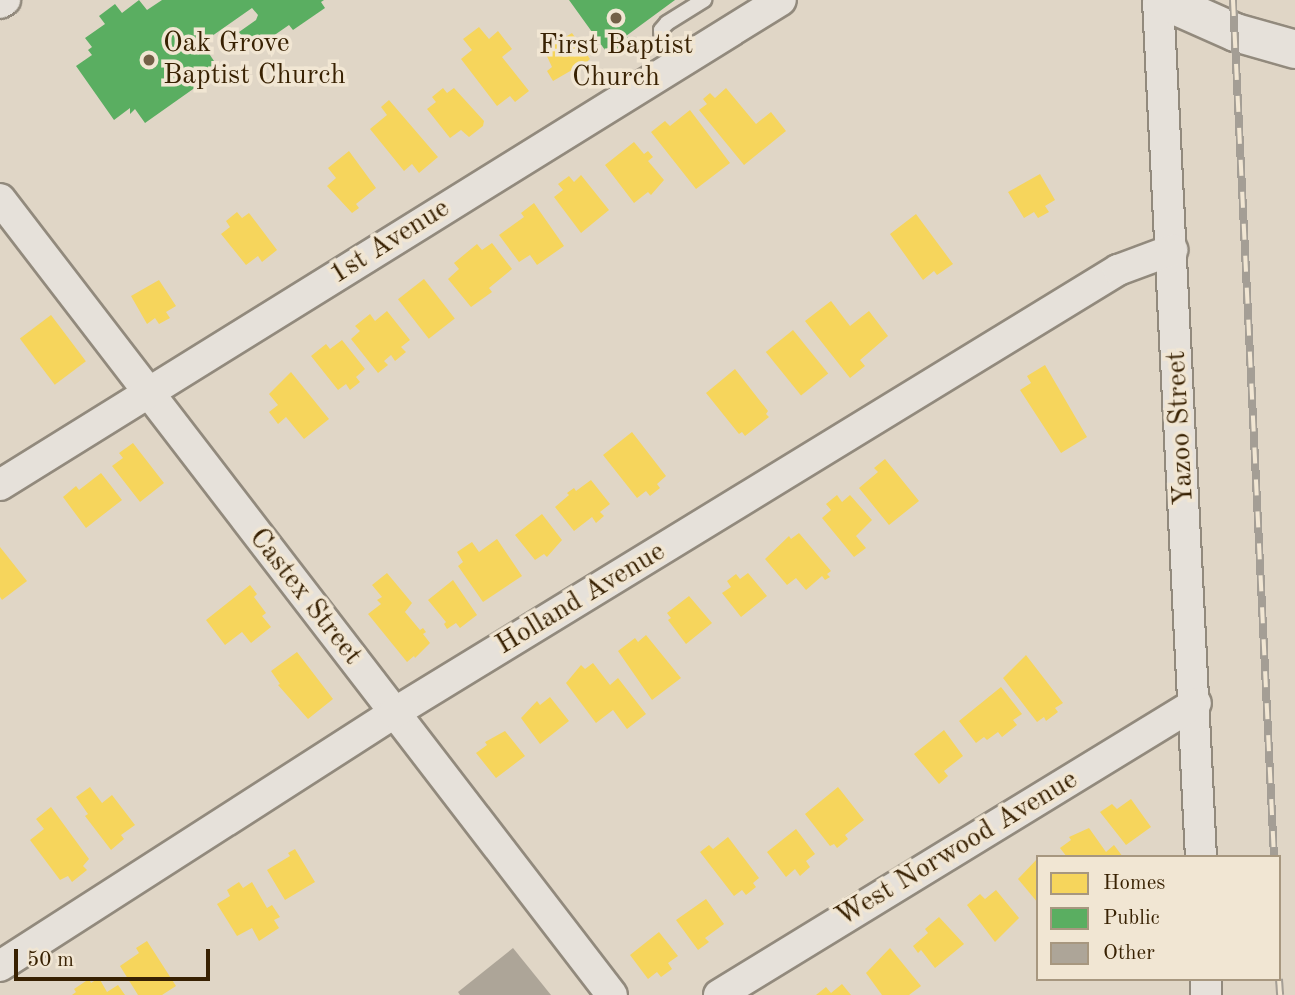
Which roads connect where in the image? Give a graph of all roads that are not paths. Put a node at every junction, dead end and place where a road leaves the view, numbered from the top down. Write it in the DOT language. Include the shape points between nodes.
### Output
graph roads {
  1 [pos="5,0"];
  2 [pos="704,0"];
  3 [pos="1161,0"];
  4 [pos="768,3"];
  5 [pos="0,4"];
  6 [pos="1295,49"];
  7 [pos="676,65"];
  8 [pos="0,199"];
  9 [pos="1172,250"];
  10 [pos="148,392"];
  11 [pos="0,485"];
  12 [pos="1196,703"];
  13 [pos="394,713"];
  14 [pos="1201,855"];
  15 [pos="0,966"];
  16 [pos="612,995"];
  17 [pos="719,995"];
  1 -- 5 [label="street"];
  2 -- 7 [label="lane" via="661,30 662,43"];
  3 -- 6 [label="street" via="1235,32"];
  3 -- 9 [label="street, Yazoo Street"];
  4 -- 7 [label="street, 1st Avenue"];
  7 -- 10 [label="street, 1st Avenue"];
  8 -- 10 [label="street, Castex Street"];
  9 -- 12 [label="street, Yazoo Street"];
  9 -- 13 [label="street, Holland Avenue" via="1118,270"];
  10 -- 11 [label="street, 1st Avenue"];
  10 -- 13 [label="street, Castex Street"];
  12 -- 14 [label="street, Yazoo Street"];
  12 -- 17 [label="street, West Norwood Avenue"];
  13 -- 15 [label="street, Holland Avenue"];
  13 -- 16 [label="street, Castex Street"];
}
